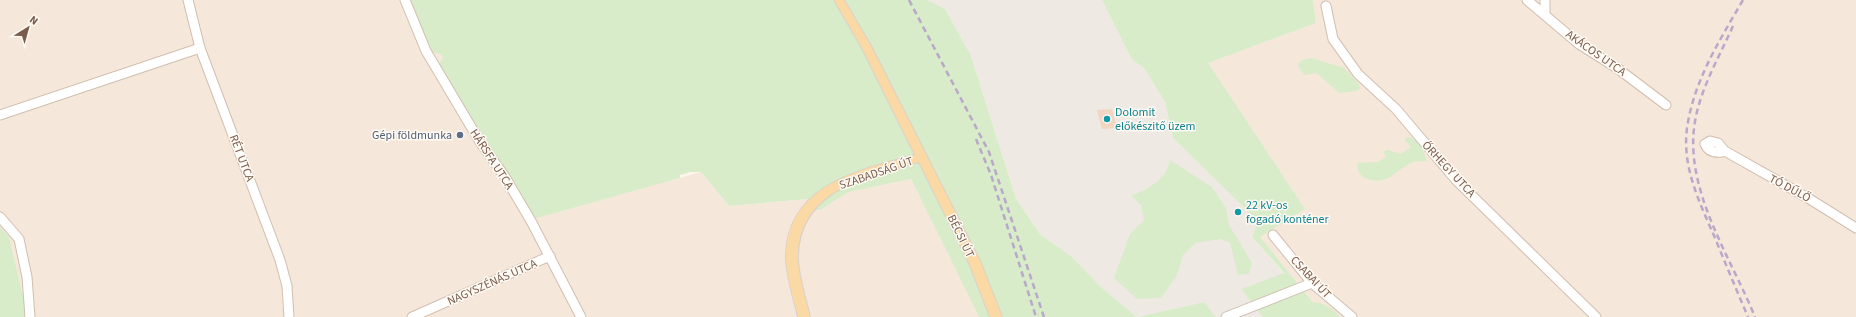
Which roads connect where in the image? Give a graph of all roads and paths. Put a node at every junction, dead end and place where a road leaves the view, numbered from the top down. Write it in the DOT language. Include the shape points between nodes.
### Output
graph roads {
  1 [pos="188,0"];
  2 [pos="405,0"];
  3 [pos="839,0"];
  4 [pos="1527,0"];
  5 [pos="1546,0"];
  6 [pos="1326,6"];
  7 [pos="1546,15"];
  8 [pos="200,48"];
  9 [pos="1666,104"];
  10 [pos="0,115"];
  11 [pos="1723,150"];
  12 [pos="922,157"];
  13 [pos="0,216"];
  14 [pos="1856,228"];
  15 [pos="1273,235"];
  16 [pos="550,256"];
  17 [pos="1312,283"];
  18 [pos="30,317"];
  19 [pos="289,317"];
  20 [pos="412,317"];
  21 [pos="581,317"];
  22 [pos="804,317"];
  23 [pos="996,317"];
  24 [pos="1226,317"];
  25 [pos="1352,317"];
  26 [pos="1596,317"];
  1 -- 8 [label="street, RÉT UTCA"];
  2 -- 16 [label="street, HÁRSFA UTCA" via="426,50"];
  3 -- 12 [label="main road, BÉCSI ÚT" via="866,46"];
  4 -- 7 [label="street, AKÁCOS UTCA"];
  5 -- 7 [label="street"];
  6 -- 26 [label="street, ŐRHEGY UTCA" via="1333,38 1358,74 1396,109 1456,180"];
  7 -- 9 [label="street, AKÁCOS UTCA" via="1578,44 1617,68"];
  8 -- 10 [label="street"];
  8 -- 19 [label="street, RÉT UTCA" via="280,260 287,286"];
  11 -- 14 [label="street, TÓ DŰLŐ"];
  12 -- 22 [label="main road, SZABADSÁG ÚT" via="854,178 829,189 806,208 798,222 791,255"];
  12 -- 23 [label="main road, BÉCSI ÚT" via="975,263"];
  13 -- 18 [label="street" via="19,239 27,276"];
  15 -- 17 [label="street, CSABAI ÚT"];
  16 -- 20 [label="street, NAGYSZÉNÁS UTCA"];
  16 -- 21 [label="street, HÁRSFA UTCA"];
  17 -- 24 [label="street"];
  17 -- 25 [label="street, CSABAI ÚT"];
}
